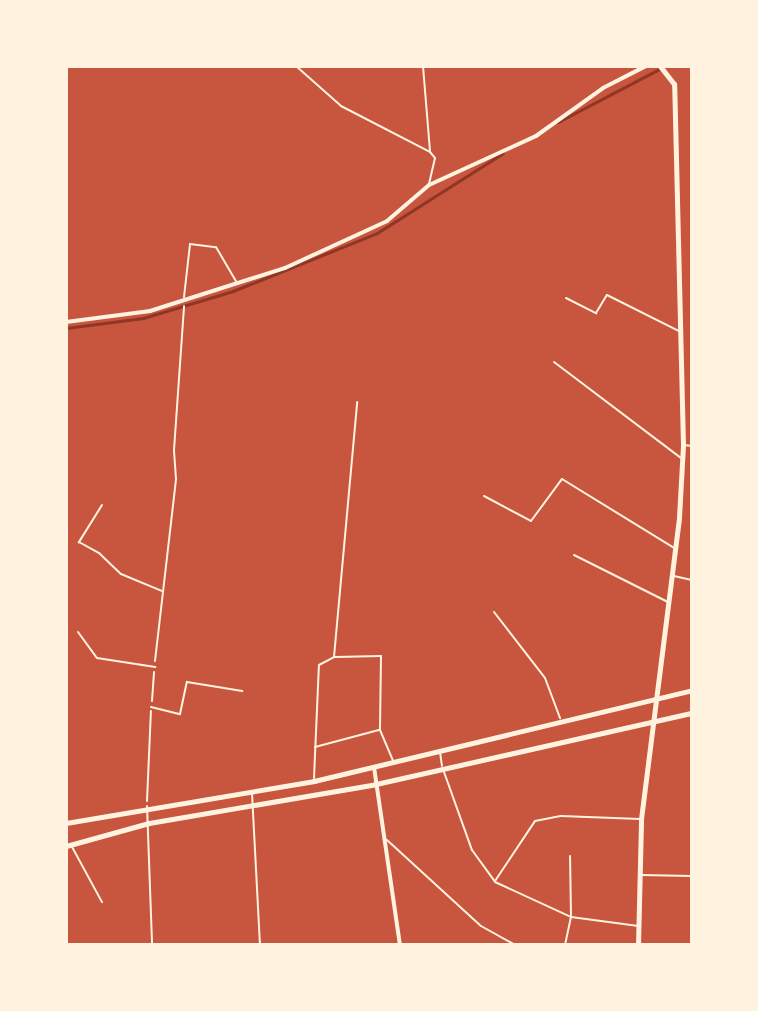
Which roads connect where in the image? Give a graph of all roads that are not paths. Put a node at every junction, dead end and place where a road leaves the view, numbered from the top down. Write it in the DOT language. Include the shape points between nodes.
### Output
graph roads {
  1 [pos="76,66"];
  2 [pos="122,66"];
  3 [pos="296,66"];
  4 [pos="423,66"];
  5 [pos="646,66"];
  6 [pos="660,66"];
  7 [pos="430,152"];
  8 [pos="429,185"];
  9 [pos="238,285"];
  10 [pos="566,298"];
  11 [pos="184,302"];
  12 [pos="66,322"];
  13 [pos="680,332"];
  14 [pos="554,362"];
  15 [pos="357,402"];
  16 [pos="683,445"];
  17 [pos="692,446"];
  18 [pos="682,459"];
  19 [pos="484,496"];
  20 [pos="675,549"];
  21 [pos="574,555"];
  22 [pos="672,575"];
  23 [pos="692,580"];
  24 [pos="669,603"];
  25 [pos="494,612"];
  26 [pos="78,632"];
  27 [pos="334,657"];
  28 [pos="155,667"];
  29 [pos="692,690"];
  30 [pos="242,691"];
  31 [pos="656,697"];
  32 [pos="151,707"];
  33 [pos="692,713"];
  34 [pos="652,722"];
  35 [pos="562,723"];
  36 [pos="380,730"];
  37 [pos="313,748"];
  38 [pos="440,750"];
  39 [pos="393,762"];
  40 [pos="374,767"];
  41 [pos="443,769"];
  42 [pos="314,781"];
  43 [pos="376,784"];
  44 [pos="252,792"];
  45 [pos="147,806"];
  46 [pos="255,806"];
  47 [pos="641,819"];
  48 [pos="66,823"];
  49 [pos="149,823"];
  50 [pos="383,836"];
  51 [pos="68,845"];
  52 [pos="570,856"];
  53 [pos="640,875"];
  54 [pos="692,876"];
  55 [pos="495,882"];
  56 [pos="102,902"];
  57 [pos="571,917"];
  58 [pos="639,926"];
  59 [pos="152,945"];
  60 [pos="260,945"];
  61 [pos="400,945"];
  62 [pos="515,945"];
  63 [pos="565,945"];
  64 [pos="638,945"];
  1 -- 2 [label="lane"];
  3 -- 7 [label="lane" via="341,106"];
  4 -- 7 [label="lane"];
  5 -- 8 [label="street" via="603,88 536,136"];
  6 -- 13 [label="street" via="674,84"];
  7 -- 8 [label="lane" via="435,158"];
  8 -- 9 [label="street" via="387,221"];
  9 -- 11 [label="street"];
  9 -- 11 [label="lane" via="216,247 190,244"];
  10 -- 13 [label="lane" via="596,313 607,295"];
  11 -- 12 [label="street"];
  13 -- 16 [label="street"];
  14 -- 18 [label="lane"];
  15 -- 27 [label="lane"];
  16 -- 17 [label="lane"];
  16 -- 18 [label="street"];
  18 -- 20 [label="street"];
  19 -- 20 [label="lane" via="531,521 562,479"];
  20 -- 22 [label="street"];
  21 -- 24 [label="lane"];
  22 -- 23 [label="lane"];
  22 -- 24 [label="street"];
  24 -- 31 [label="street"];
  25 -- 35 [label="lane" via="545,678"];
  26 -- 28 [label="lane" via="97,658"];
  27 -- 36 [label="lane" via="381,656"];
  27 -- 37 [label="lane" via="319,665"];
  29 -- 31 [label="street"];
  30 -- 32 [label="lane" via="187,682 180,714"];
  31 -- 34 [label="street"];
  31 -- 35 [label="street"];
  33 -- 34 [label="street"];
  34 -- 41 [label="street"];
  34 -- 47 [label="street"];
  35 -- 38 [label="street"];
  36 -- 37 [label="lane"];
  36 -- 39 [label="lane"];
  37 -- 42 [label="lane"];
  38 -- 39 [label="street"];
  38 -- 41 [label="lane"];
  39 -- 40 [label="street"];
  40 -- 42 [label="street"];
  40 -- 43 [label="street"];
  41 -- 43 [label="street"];
  41 -- 55 [label="lane" via="472,850"];
  42 -- 44 [label="street"];
  43 -- 46 [label="street"];
  43 -- 50 [label="street"];
  44 -- 45 [label="street"];
  44 -- 46 [label="lane"];
  45 -- 48 [label="street"];
  45 -- 49 [label="lane"];
  46 -- 49 [label="street"];
  46 -- 60 [label="lane"];
  47 -- 53 [label="street"];
  47 -- 55 [label="lane" via="561,816 535,821"];
  49 -- 51 [label="street"];
  49 -- 59 [label="lane"];
  50 -- 61 [label="street"];
  50 -- 62 [label="lane" via="481,926"];
  51 -- 56 [label="lane"];
  52 -- 57 [label="lane"];
  53 -- 54 [label="lane"];
  53 -- 58 [label="street"];
  55 -- 57 [label="lane"];
  57 -- 58 [label="lane"];
  57 -- 63 [label="lane"];
  58 -- 64 [label="street"];
}
